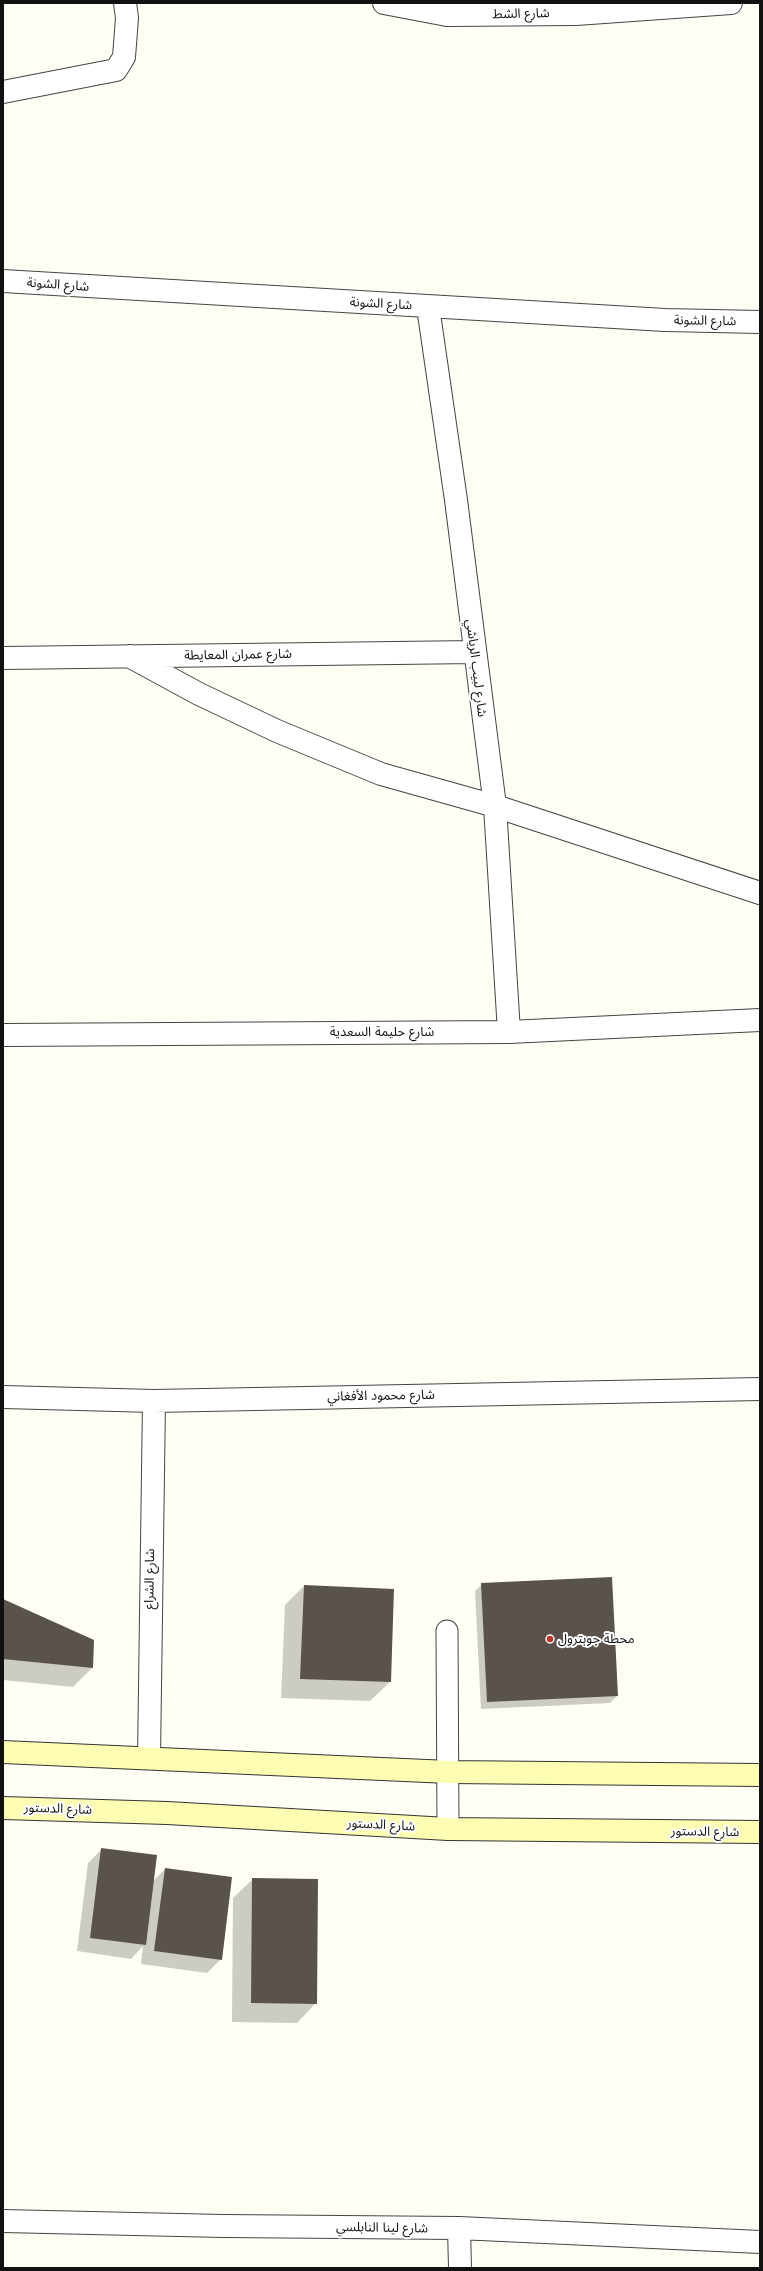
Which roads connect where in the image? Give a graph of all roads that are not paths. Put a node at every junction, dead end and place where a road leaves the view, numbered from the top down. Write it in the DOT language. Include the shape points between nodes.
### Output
graph roads {
  1 [pos="125,3"];
  2 [pos="384,3"];
  3 [pos="731,3"];
  4 [pos="3,92"];
  5 [pos="3,281"];
  6 [pos="428,307"];
  7 [pos="760,322"];
  8 [pos="474,652"];
  9 [pos="129,656"];
  10 [pos="3,658"];
  11 [pos="495,806"];
  12 [pos="760,893"];
  13 [pos="760,1020"];
  14 [pos="509,1032"];
  15 [pos="3,1035"];
  16 [pos="760,1389"];
  17 [pos="3,1397"];
  18 [pos="154,1401"];
  19 [pos="447,1631"];
  20 [pos="3,1752"];
  21 [pos="149,1758"];
  22 [pos="449,1772"];
  23 [pos="760,1775"];
  24 [pos="3,1808"];
  25 [pos="448,1829"];
  26 [pos="760,1832"];
  27 [pos="3,2221"];
  28 [pos="459,2228"];
  29 [pos="760,2242"];
  30 [pos="460,2268"];
  1 -- 4 [label="street" via="127,18 124,57 116,70"];
  2 -- 3 [label="street, شارع الشط" via="446,15 576,14"];
  5 -- 6 [label="street, شارع الشونة"];
  6 -- 7 [label="street, شارع الشونة" via="665,320"];
  6 -- 8 [label="street, شارع لبيب الرياشي" via="456,500"];
  8 -- 9 [label="street, شارع عمران المعايطة"];
  8 -- 11 [label="street, شارع لبيب الرياشي"];
  9 -- 10 [label="street, شارع عمران المعايطة"];
  9 -- 11 [label="street" via="199,694 277,731 373,771"];
  11 -- 12 [label="street"];
  11 -- 14 [label="street, شارع لبيب الرياشي"];
  13 -- 14 [label="street, شارع حليمة السعدية"];
  14 -- 15 [label="street, شارع حليمة السعدية"];
  16 -- 18 [label="street, شارع محمود الأفغاني"];
  17 -- 18 [label="street, شارع محمود الأفغاني"];
  18 -- 21 [label="street, شارع الشراع"];
  19 -- 22 [label="lane"];
  20 -- 21 [label="main road"];
  21 -- 22 [label="main road"];
  22 -- 23 [label="main road"];
  22 -- 25 [label="lane"];
  24 -- 25 [label="main road, شارع الدستور" via="167,1813"];
  25 -- 26 [label="main road, شارع الدستور"];
  27 -- 28 [label="street, شارع لينا النابلسي"];
  28 -- 29 [label="street, شارع لينا النابلسي"];
  28 -- 30 [label="street"];
}
